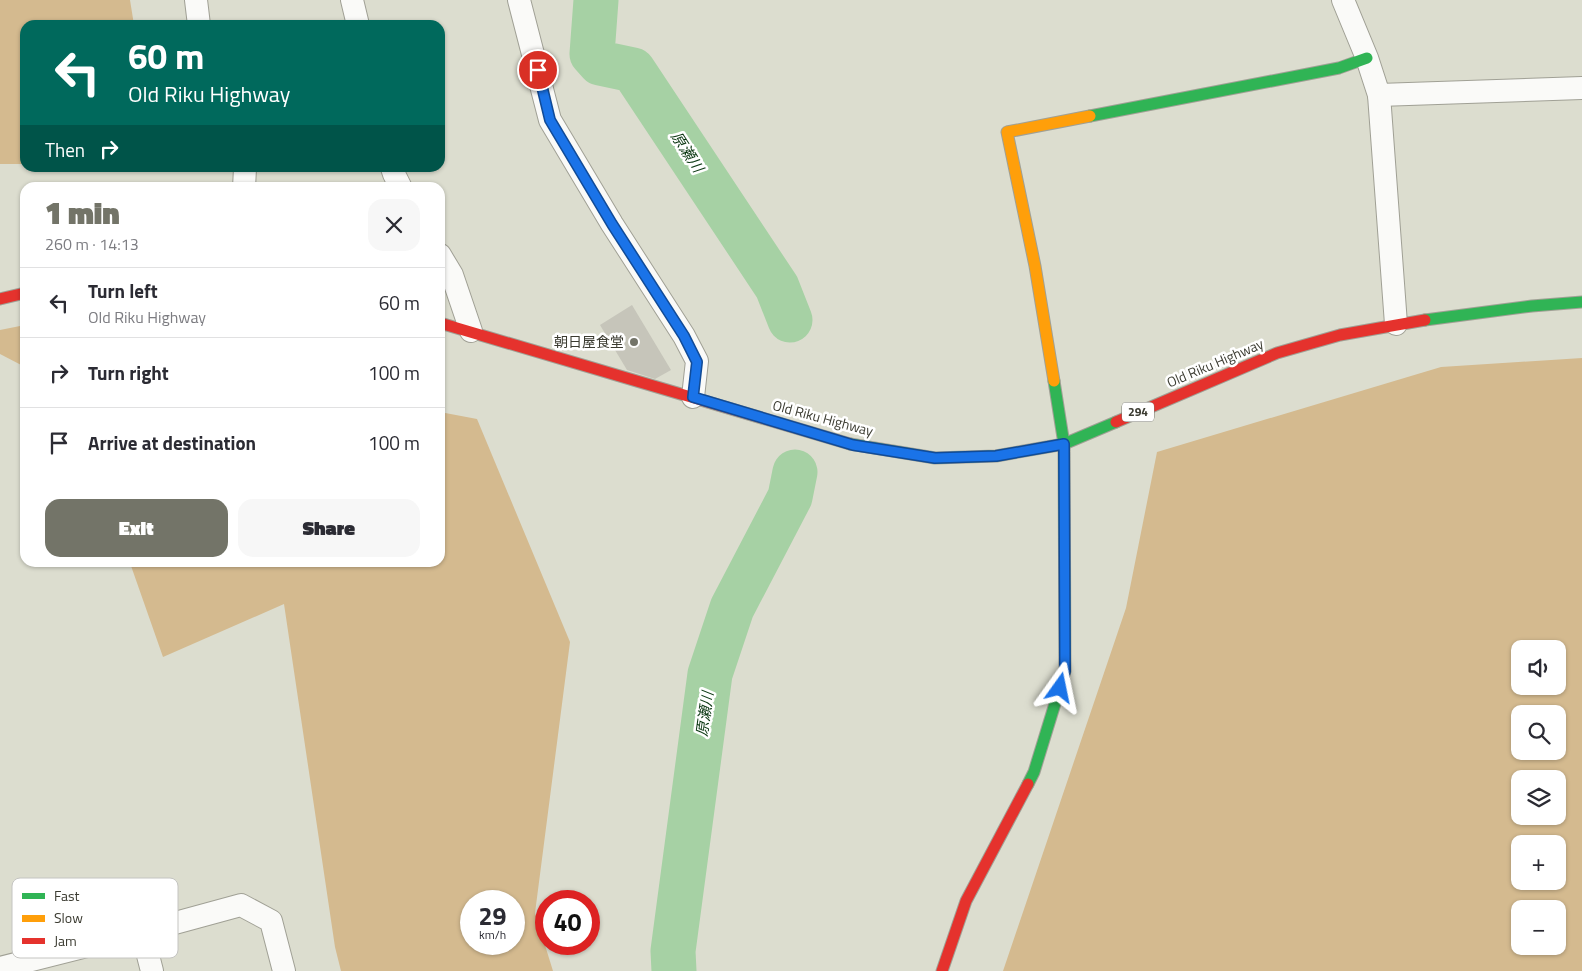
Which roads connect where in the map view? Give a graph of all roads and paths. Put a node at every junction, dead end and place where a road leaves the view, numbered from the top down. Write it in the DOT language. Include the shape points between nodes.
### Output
graph roads {
  1 [pos="196,0"];
  2 [pos="352,0"];
  3 [pos="519,0"];
  4 [pos="1343,0"];
  5 [pos="198,20"];
  6 [pos="357,20"];
  7 [pos="1367,58"];
  8 [pos="1582,88"];
  9 [pos="1379,95"];
  10 [pos="445,263"];
  11 [pos="20,294"];
  12 [pos="0,299"];
  13 [pos="1582,302"];
  14 [pos="445,324"];
  15 [pos="1396,324"];
  16 [pos="471,332"];
  17 [pos="693,397"];
  18 [pos="1064,444"];
  19 [pos="178,922"];
  20 [pos="39,958"];
  21 [pos="149,958"];
  22 [pos="0,968"];
  23 [pos="152,971"];
  24 [pos="284,971"];
  25 [pos="942,971"];
  1 -- 5 [label="street"];
  2 -- 6 [label="street"];
  3 -- 17 [label="street" via="550,120 684,336 697,362"];
  4 -- 7 [label="street"];
  7 -- 9 [label="street"];
  7 -- 18 [label="main road" via="1339,68 1007,132"];
  8 -- 9 [label="street"];
  9 -- 15 [label="street"];
  10 -- 16 [label="street"];
  11 -- 12 [label="main road"];
  13 -- 15 [label="main road, Old Riku Highway / 294"];
  14 -- 16 [label="main road, 294"];
  15 -- 18 [label="main road, Old Riku Highway / 294" via="1340,335 1277,353"];
  16 -- 17 [label="main road, 294"];
  17 -- 18 [label="main road, Old Riku Highway / 294" via="853,445 935,458 996,456"];
  18 -- 25 [label="main road" via="1065,671 1034,772 966,901"];
  19 -- 24 [label="street" via="242,905 272,921"];
  20 -- 22 [label="street"];
  21 -- 23 [label="street"];
}
